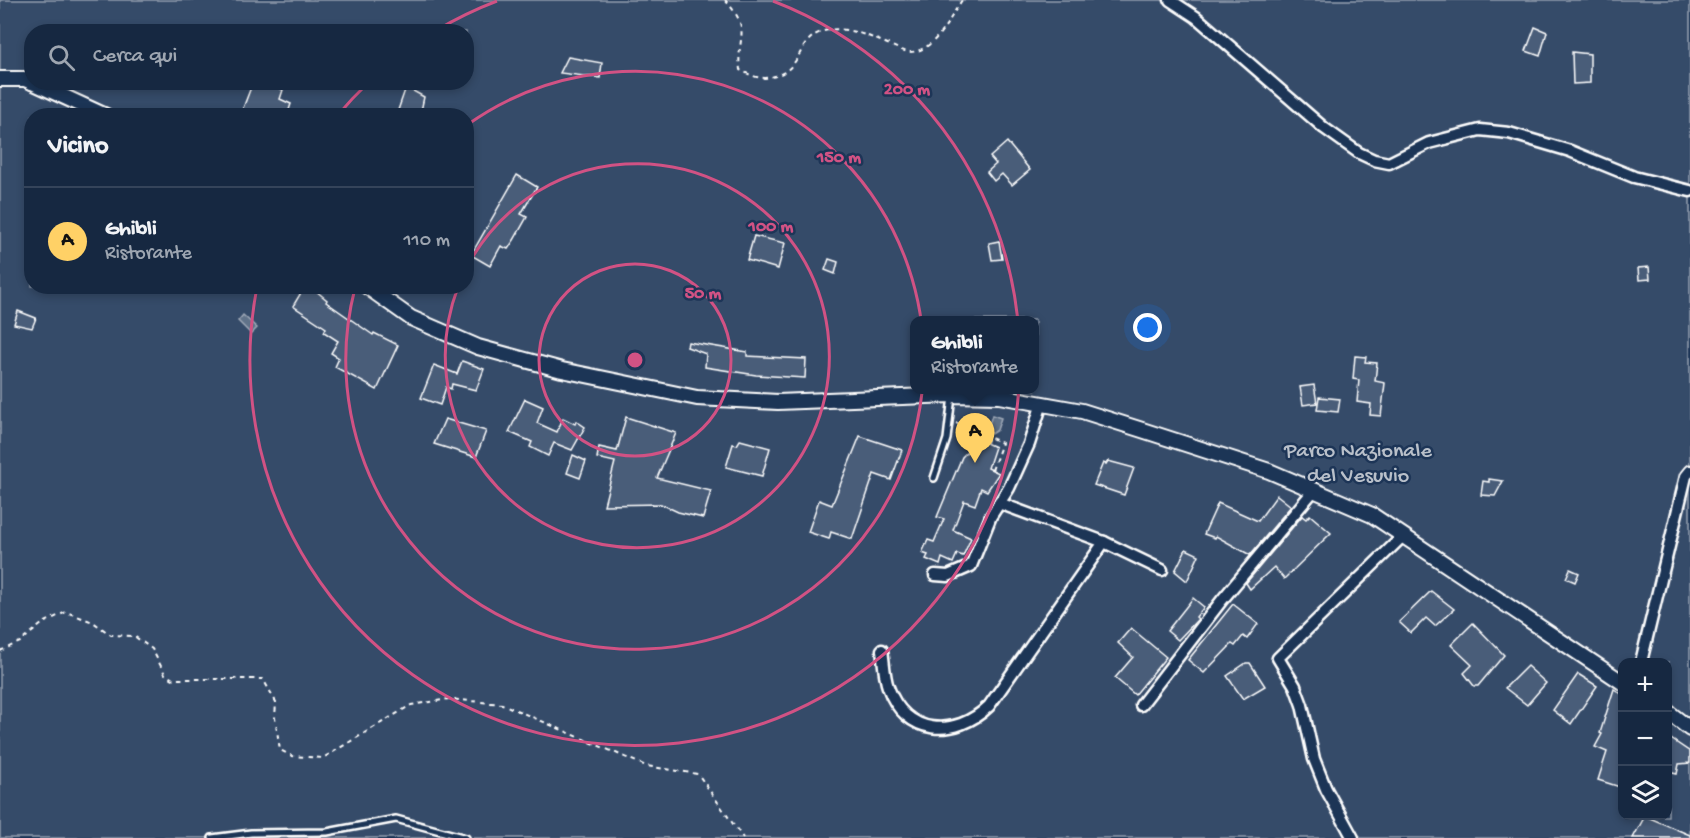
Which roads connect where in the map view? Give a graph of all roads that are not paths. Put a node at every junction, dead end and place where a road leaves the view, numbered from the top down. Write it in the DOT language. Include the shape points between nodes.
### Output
graph roads {
  1 [pos="1170,0"];
  2 [pos="0,79"];
  3 [pos="24,79"];
  4 [pos="49,90"];
  5 [pos="89,108"];
  6 [pos="1690,191"];
  7 [pos="377,294"];
  8 [pos="917,394"];
  9 [pos="952,394"];
  10 [pos="976,394"];
  11 [pos="1042,403"];
  12 [pos="1690,471"];
  13 [pos="934,478"];
  14 [pos="1315,489"];
  15 [pos="999,503"];
  16 [pos="1404,536"];
  17 [pos="1104,542"];
  18 [pos="1162,570"];
  19 [pos="935,575"];
  20 [pos="882,650"];
  21 [pos="1642,658"];
  22 [pos="1618,679"];
  23 [pos="1141,705"];
  24 [pos="1672,715"];
  25 [pos="1690,729"];
  26 [pos="212,838"];
  27 [pos="466,838"];
  28 [pos="1353,838"];
  1 -- 6 [label="street" via="1196,17 1324,128 1374,160 1389,163 1429,143 1480,130 1560,148 1649,182"];
  2 -- 3 [label="street"];
  4 -- 5 [label="street"];
  7 -- 8 [label="street" via="411,318 478,347 678,394 725,401 778,402"];
  9 -- 13 [label="lane" via="951,420"];
  10 -- 11 [label="street"];
  11 -- 14 [label="street" via="1082,411"];
  11 -- 15 [label="street" via="1029,444"];
  12 -- 21 [label="street"];
  14 -- 16 [label="street" via="1372,515"];
  14 -- 23 [label="street"];
  15 -- 17 [label="street"];
  15 -- 19 [label="street" via="971,566 948,576"];
  16 -- 22 [label="street"];
  16 -- 28 [label="street" via="1278,658 1299,696 1314,759 1326,789"];
  17 -- 18 [label="street"];
  17 -- 20 [label="street" via="978,717 945,729 915,722 888,688"];
  24 -- 25 [label="street"];
  26 -- 27 [label="lane" via="327,832 396,819"];
}
